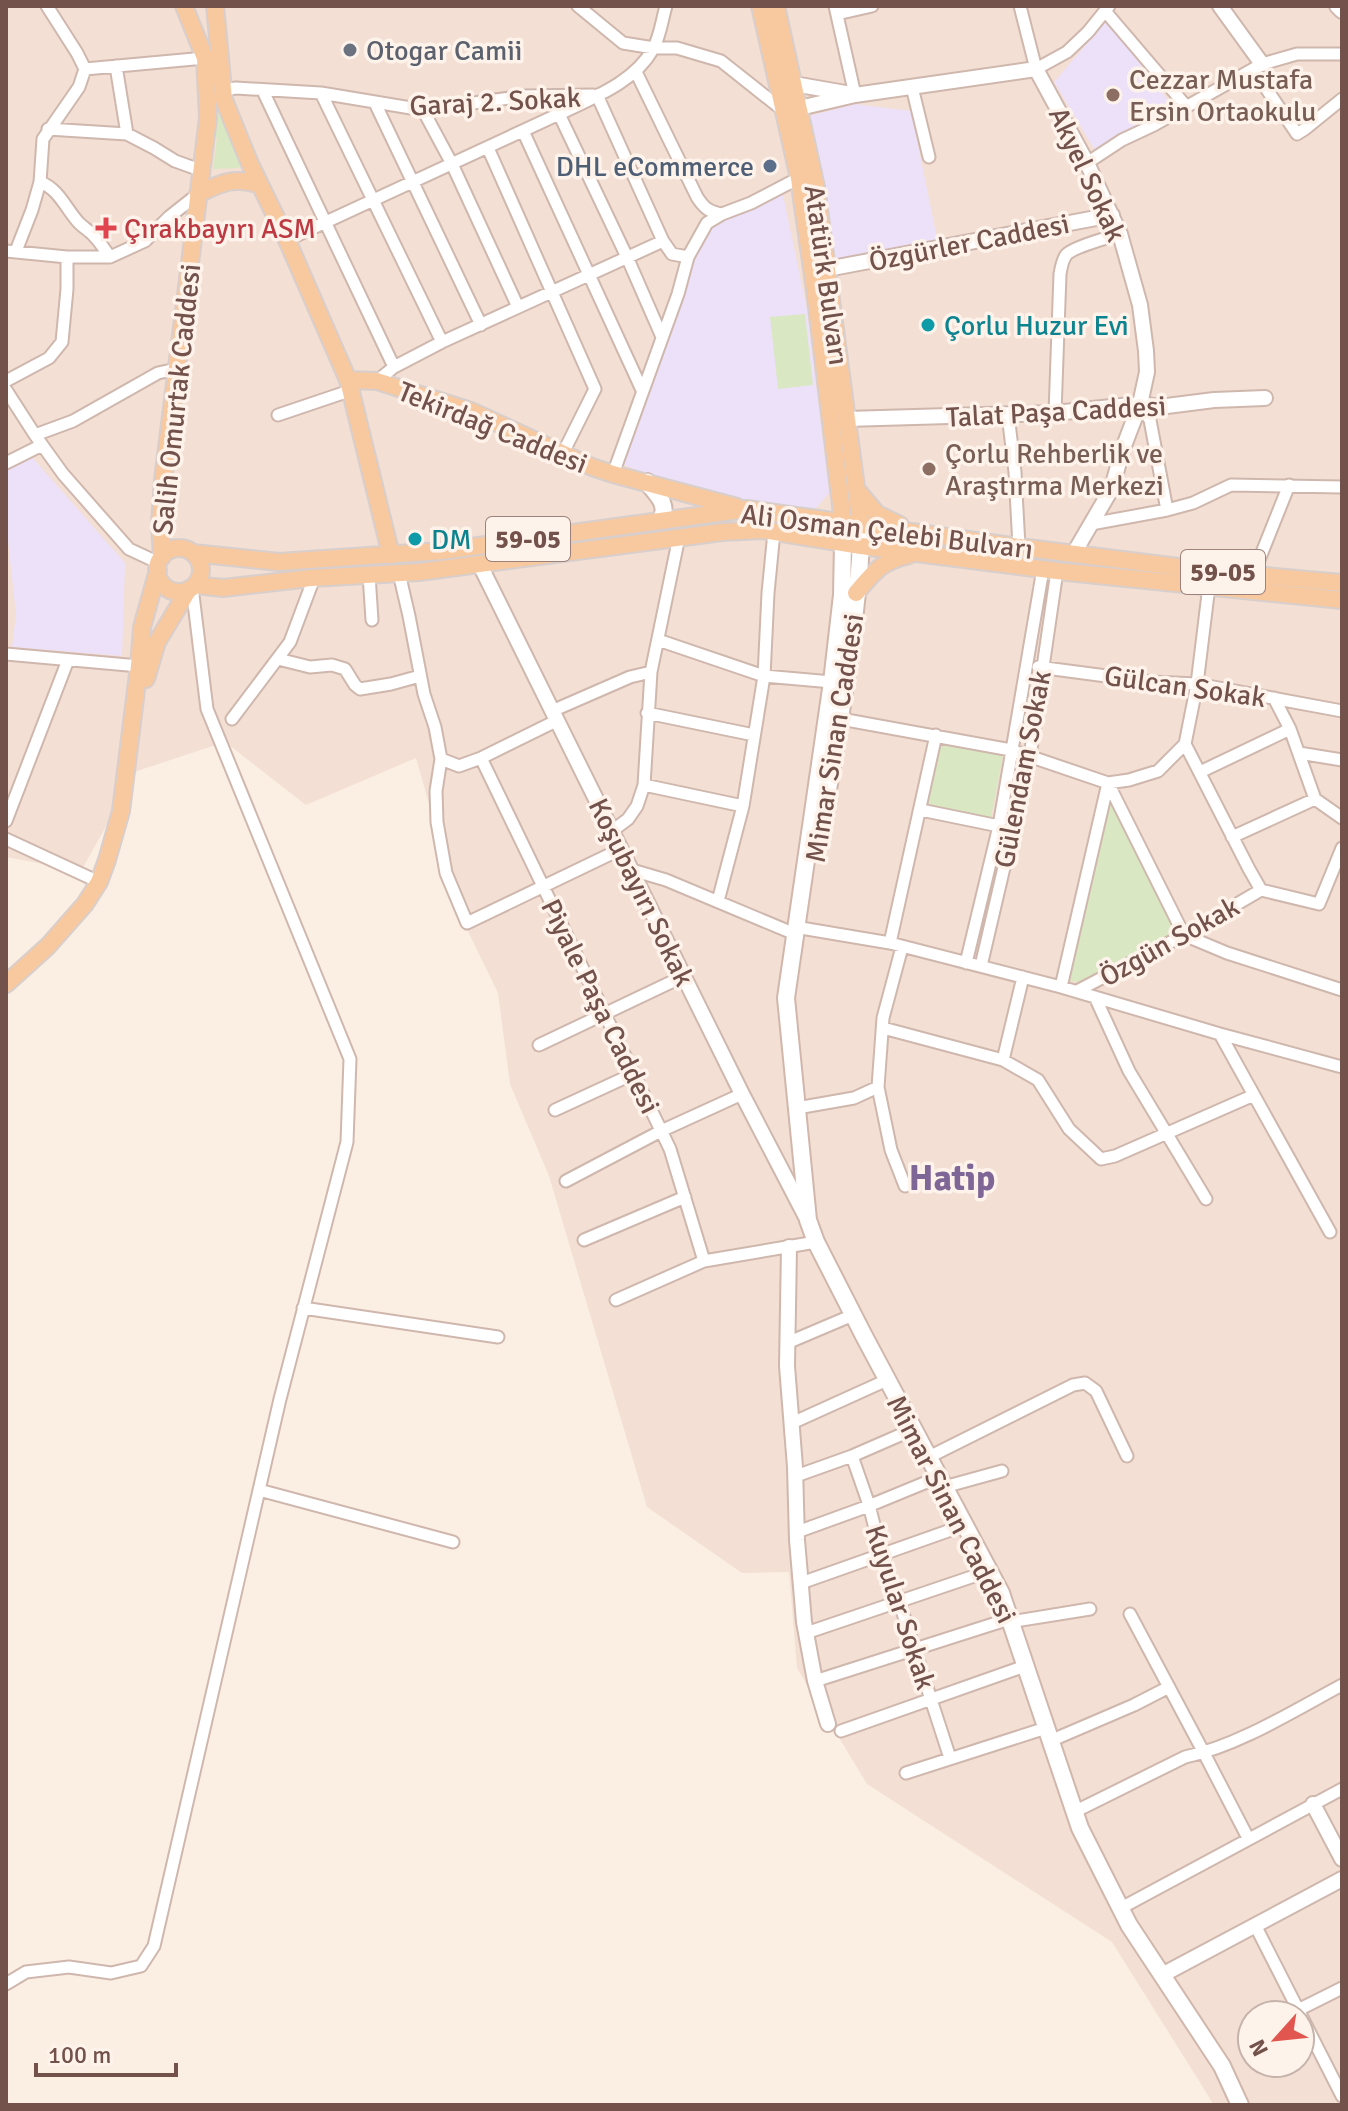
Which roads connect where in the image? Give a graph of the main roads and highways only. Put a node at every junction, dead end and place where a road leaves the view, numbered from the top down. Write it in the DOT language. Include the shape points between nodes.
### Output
graph roads {
  1 [pos="184,6"];
  2 [pos="215,6"];
  3 [pos="760,6"];
  4 [pos="776,6"];
  5 [pos="787,86"];
  6 [pos="792,110"];
  7 [pos="250,164"];
  8 [pos="200,170"];
  9 [pos="260,185"];
  10 [pos="198,194"];
  11 [pos="350,385"];
  12 [pos="647,482"];
  13 [pos="856,489"];
  14 [pos="839,497"];
  15 [pos="747,509"];
  16 [pos="809,518"];
  17 [pos="661,520"];
  18 [pos="843,523"];
  19 [pos="861,525"];
  20 [pos="916,533"];
  21 [pos="843,543"];
  22 [pos="861,546"];
  23 [pos="193,553"];
  24 [pos="919,553"];
  25 [pos="391,555"];
  26 [pos="159,563"];
  27 [pos="397,573"];
  28 [pos="1342,583"];
  29 [pos="192,587"];
  30 [pos="856,593"];
  31 [pos="1342,600"];
  32 [pos="131,735"];
  33 [pos="795,930"];
  34 [pos="6,984"];
  35 [pos="1240,2105"];
  1 -- 8 [label="main road, Salih Omurtak Caddesi" via="205,58 208,118"];
  2 -- 7 [label="main road" via="223,88"];
  3 -- 5 [label="main road, Atatürk Bulvarı"];
  4 -- 5 [label="main road, Atatürk Bulvarı"];
  5 -- 6 [label="main road, Atatürk Bulvarı"];
  6 -- 13 [label="main road, Atatürk Bulvarı" via="816,187"];
  6 -- 14 [label="main road, Atatürk Bulvarı"];
  7 -- 8 [label="main road" via="236,173"];
  7 -- 9 [label="main road"];
  8 -- 10 [label="main road, Salih Omurtak Caddesi"];
  9 -- 10 [label="main road" via="222,182"];
  9 -- 11 [label="main road"];
  10 -- 26 [label="main road, Salih Omurtak Caddesi" via="163,480"];
  11 -- 12 [label="main road, Tekirdağ Caddesi" via="377,381 471,411 592,467"];
  11 -- 25 [label="main road"];
  12 -- 15 [label="main road, Tekirdağ Caddesi"];
  12 -- 17 [label="main road" via="664,504"];
  13 -- 19 [label="main road, Atatürk Bulvarı"];
  13 -- 20 [label="main road" via="877,514"];
  14 -- 16 [label="main road" via="825,512"];
  14 -- 18 [label="main road, Atatürk Bulvarı"];
  15 -- 16 [label="main road, Ali Osman Çelebi Bulvarı / 59-05"];
  15 -- 17 [label="main road, Ali Osman Çelebi Bulvarı / 59-05"];
  16 -- 18 [label="main road, Ali Osman Çelebi Bulvarı / 59-05"];
  17 -- 25 [label="main road, Ali Osman Çelebi Bulvarı / 59-05"];
  18 -- 19 [label="main road, Ali Osman Çelebi Bulvarı / 59-05"];
  18 -- 21 [label="main road, Atatürk Bulvarı"];
  19 -- 20 [label="main road, Ali Osman Çelebi Bulvarı / 59-05"];
  19 -- 22 [label="main road, Atatürk Bulvarı"];
  20 -- 28 [label="main road, Ali Osman Çelebi Bulvarı / 59-05"];
  21 -- 22 [label="main road, Ali Osman Çelebi Bulvarı"];
  21 -- 27 [label="main road, Ali Osman Çelebi Bulvarı" via="763,530 722,532"];
  21 -- 33 [label="main road, Mimar Sinan Caddesi" via="832,682"];
  22 -- 24 [label="main road, Ali Osman Çelebi Bulvarı"];
  22 -- 30 [label="main road, Mimar Sinan Caddesi"];
  23 -- 25 [label="main road, Ali Osman Çelebi Bulvarı / 59-05" via="279,562"];
  23 -- 26 [label="main road" via="173,549"];
  23 -- 29 [label="main road" via="201,572"];
  24 -- 30 [label="main road" via="884,563"];
  24 -- 31 [label="main road, Ali Osman Çelebi Bulvarı"];
  25 -- 27 [label="main road"];
  26 -- 29 [label="main road" via="168,588"];
  26 -- 32 [label="main road, Salih Omurtak Caddesi" via="142,627"];
  27 -- 29 [label="main road, Ali Osman Çelebi Bulvarı"];
  29 -- 32 [label="main road" via="157,642"];
  30 -- 33 [label="main road, Mimar Sinan Caddesi" via="841,719 808,901"];
  32 -- 34 [label="main road" via="121,811 99,882 67,926"];
  33 -- 35 [label="main road, Mimar Sinan Caddesi" via="786,998 808,1220 816,1242 1001,1593 1080,1828 1129,1925 1222,2066"];
}
